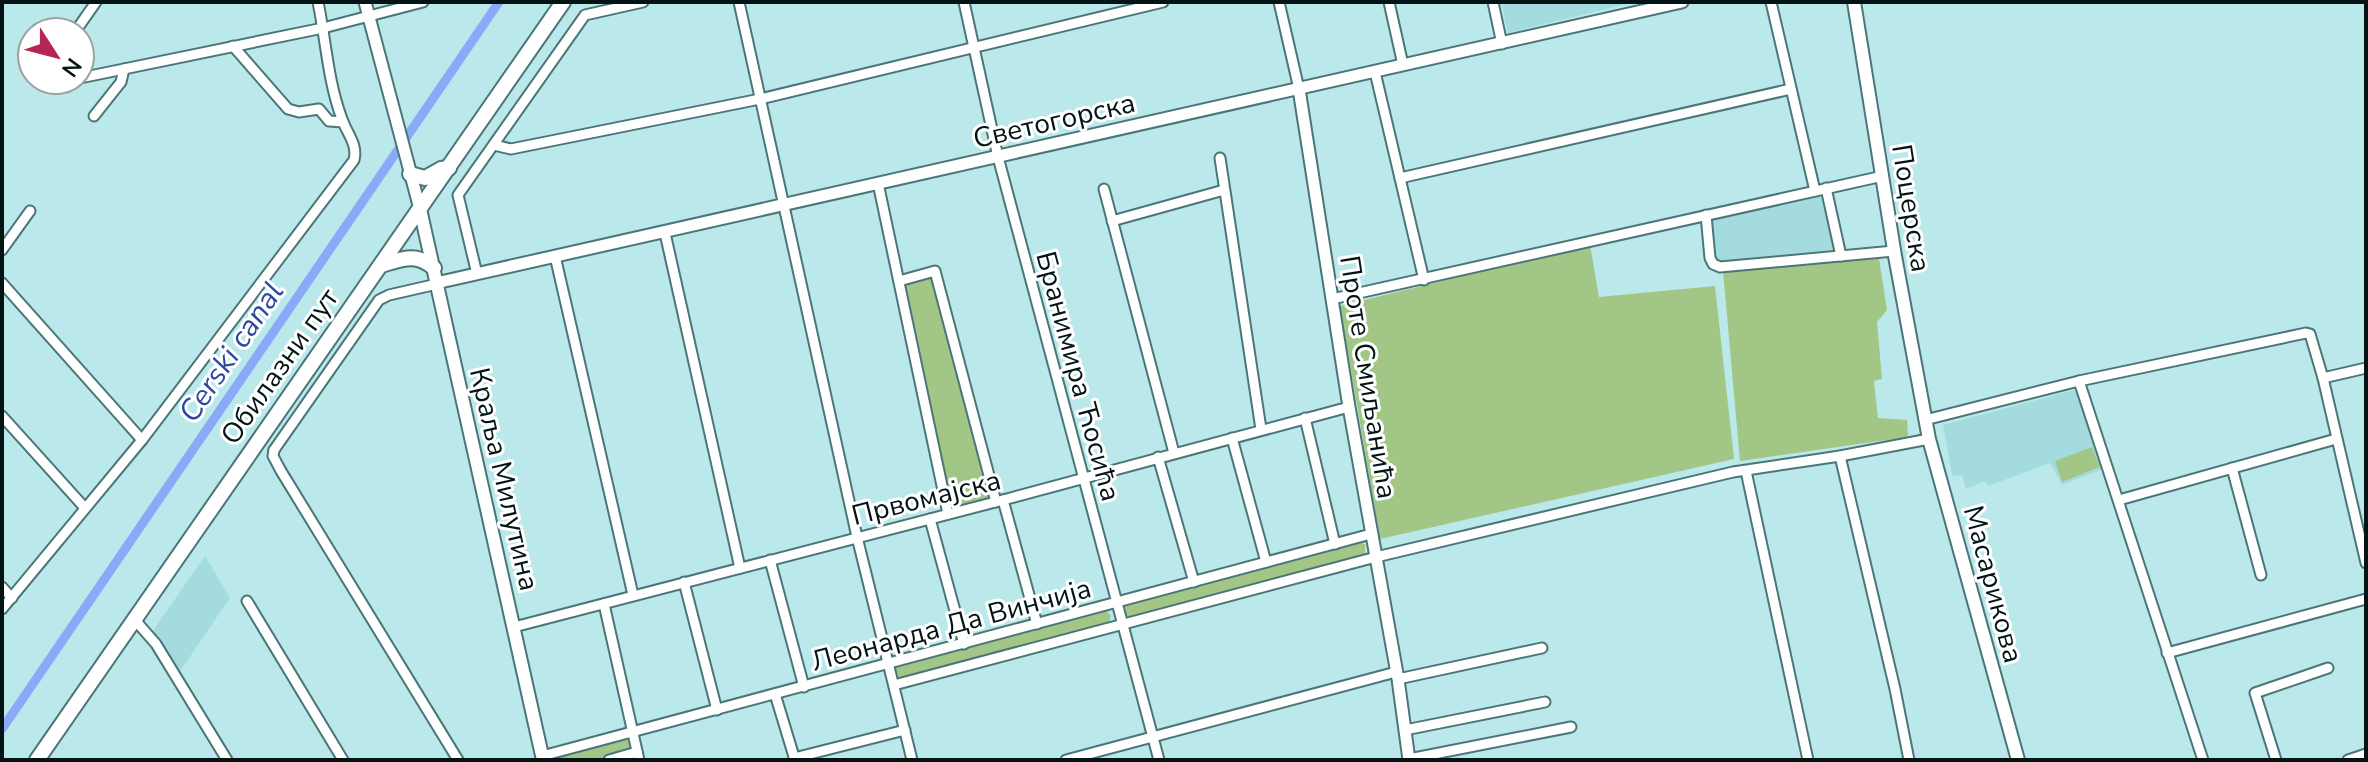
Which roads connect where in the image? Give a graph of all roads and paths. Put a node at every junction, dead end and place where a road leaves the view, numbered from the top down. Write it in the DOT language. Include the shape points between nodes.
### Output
graph roads {
  1 [pos="318,2"];
  2 [pos="365,2"];
  3 [pos="423,2"];
  4 [pos="563,2"];
  5 [pos="643,2"];
  6 [pos="739,2"];
  7 [pos="964,2"];
  8 [pos="1163,2"];
  9 [pos="1279,2"];
  10 [pos="1389,2"];
  11 [pos="1493,2"];
  12 [pos="1682,2"];
  13 [pos="1771,2"];
  14 [pos="1854,2"];
  15 [pos="368,16"];
  16 [pos="323,28"];
  17 [pos="1502,44"];
  18 [pos="233,46"];
  19 [pos="974,47"];
  20 [pos="1403,65"];
  21 [pos="124,69"];
  22 [pos="1375,72"];
  23 [pos="96,75"];
  24 [pos="1299,89"];
  25 [pos="1791,89"];
  26 [pos="760,99"];
  27 [pos="94,116"];
  28 [pos="343,122"];
  29 [pos="494,145"];
  30 [pos="998,157"];
  31 [pos="1220,158"];
  32 [pos="449,168"];
  33 [pos="409,171"];
  34 [pos="1883,176"];
  35 [pos="1400,178"];
  36 [pos="878,183"];
  37 [pos="1826,188"];
  38 [pos="1104,189"];
  39 [pos="1224,190"];
  40 [pos="1815,191"];
  41 [pos="782,205"];
  42 [pos="420,209"];
  43 [pos="30,211"];
  44 [pos="1706,215"];
  45 [pos="1112,221"];
  46 [pos="665,233"];
  47 [pos="2,250"];
  48 [pos="1894,251"];
  49 [pos="555,256"];
  50 [pos="1841,256"];
  51 [pos="381,265"];
  52 [pos="434,268"];
  53 [pos="477,274"];
  54 [pos="1424,280"];
  55 [pos="899,281"];
  56 [pos="2,283"];
  57 [pos="436,284"];
  58 [pos="1332,299"];
  59 [pos="2366,368"];
  60 [pos="2323,378"];
  61 [pos="2079,381"];
  62 [pos="1349,407"];
  63 [pos="2,416"];
  64 [pos="1305,418"];
  65 [pos="1925,420"];
  66 [pos="1261,429"];
  67 [pos="1232,438"];
  68 [pos="1929,439"];
  69 [pos="2336,439"];
  70 [pos="142,440"];
  71 [pos="254,447"];
  72 [pos="274,450"];
  73 [pos="1174,453"];
  74 [pos="1840,456"];
  75 [pos="1158,457"];
  76 [pos="2232,468"];
  77 [pos="1746,471"];
  78 [pos="1082,478"];
  79 [pos="2119,500"];
  80 [pos="1000,501"];
  81 [pos="85,508"];
  82 [pos="948,514"];
  83 [pos="930,519"];
  84 [pos="1371,534"];
  85 [pos="857,537"];
  86 [pos="1335,544"];
  87 [pos="1376,557"];
  88 [pos="770,560"];
  89 [pos="1266,562"];
  90 [pos="2366,563"];
  91 [pos="740,568"];
  92 [pos="2261,575"];
  93 [pos="684,582"];
  94 [pos="1194,582"];
  95 [pos="2,587"];
  96 [pos="633,595"];
  97 [pos="12,598"];
  98 [pos="2366,599"];
  99 [pos="247,601"];
  100 [pos="1116,602"];
  101 [pos="604,604"];
  102 [pos="2,609"];
  103 [pos="135,620"];
  104 [pos="1037,624"];
  105 [pos="1123,624"];
  106 [pos="514,627"];
  107 [pos="964,644"];
  108 [pos="1542,648"];
  109 [pos="2167,653"];
  110 [pos="889,663"];
  111 [pos="2328,668"];
  112 [pos="1397,676"];
  113 [pos="894,685"];
  114 [pos="804,687"];
  115 [pos="775,694"];
  116 [pos="1545,702"];
  117 [pos="717,710"];
  118 [pos="1571,727"];
  119 [pos="905,730"];
  120 [pos="1405,730"];
  121 [pos="633,733"];
  122 [pos="1154,735"];
  123 [pos="2366,754"];
  124 [pos="638,756"];
  125 [pos="542,758"];
  126 [pos="794,759"];
  127 [pos="1409,759"];
  128 [pos="37,760"];
  129 [pos="227,760"];
  130 [pos="343,760"];
  131 [pos="458,760"];
  132 [pos="609,760"];
  133 [pos="912,760"];
  134 [pos="1066,760"];
  135 [pos="1159,760"];
  136 [pos="1808,760"];
  137 [pos="1909,760"];
  138 [pos="2018,760"];
  139 [pos="2203,760"];
  140 [pos="2276,760"];
  141 [pos="2348,760"];
  1 -- 16 [label="street"];
  2 -- 15 [label="street"];
  3 -- 15 [label="street"];
  4 -- 32 [label="main road, Обилазни пут"];
  5 -- 29 [label="street" via="585,15"];
  6 -- 26 [label="street"];
  7 -- 19 [label="street, Бранимира Ћосића"];
  8 -- 19 [label="street"];
  9 -- 24 [label="street, Проте Смиљанића"];
  10 -- 20 [label="street"];
  11 -- 17 [label="street"];
  12 -- 17 [label="street, Светогорска"];
  13 -- 25 [label="street"];
  14 -- 34 [label="main road, Поцерска"];
  15 -- 16 [label="street"];
  15 -- 33 [label="street"];
  16 -- 18 [label="street"];
  16 -- 28 [label="street"];
  17 -- 20 [label="street, Светогорска"];
  18 -- 21 [label="street"];
  18 -- 28 [label="street" via="288,109 319,109 329,121"];
  19 -- 26 [label="street"];
  19 -- 30 [label="street, Бранимира Ћосића"];
  20 -- 22 [label="street, Светогорска"];
  21 -- 23 [label="street"];
  21 -- 27 [label="street" via="121,82"];
  22 -- 24 [label="street, Светогорска"];
  22 -- 35 [label="street"];
  24 -- 30 [label="street, Светогорска"];
  24 -- 58 [label="street, Проте Смиљанића"];
  25 -- 35 [label="street"];
  25 -- 40 [label="street"];
  26 -- 29 [label="street" via="511,149"];
  26 -- 41 [label="street"];
  28 -- 70 [label="street" via="355,148 354,160"];
  29 -- 53 [label="street" via="458,195"];
  30 -- 36 [label="street, Светогорска"];
  30 -- 78 [label="street, Бранимира Ћосића"];
  31 -- 39 [label="street"];
  32 -- 33 [label="main road" via="425,178"];
  32 -- 42 [label="main road, Обилазни пут"];
  33 -- 42 [label="street"];
  34 -- 37 [label="street"];
  34 -- 48 [label="main road, Поцерска"];
  35 -- 54 [label="street"];
  36 -- 41 [label="street, Светогорска"];
  36 -- 55 [label="street"];
  37 -- 40 [label="street"];
  37 -- 50 [label="street"];
  38 -- 45 [label="street"];
  39 -- 45 [label="street"];
  39 -- 66 [label="street"];
  40 -- 44 [label="street"];
  41 -- 46 [label="street, Светогорска"];
  41 -- 85 [label="street"];
  42 -- 51 [label="main road, Обилазни пут"];
  42 -- 52 [label="main road, Краља Милутина"];
  43 -- 47 [label="street"];
  44 -- 50 [label="street" via="1710,258 1717,267"];
  44 -- 54 [label="street"];
  45 -- 73 [label="street"];
  46 -- 49 [label="street, Светогорска"];
  46 -- 91 [label="street"];
  48 -- 50 [label="street"];
  48 -- 65 [label="main road, Поцерска"];
  49 -- 53 [label="street, Светогорска"];
  49 -- 96 [label="street"];
  51 -- 52 [label="main road" via="412,256"];
  51 -- 71 [label="main road, Обилазни пут"];
  52 -- 57 [label="main road, Краља Милутина"];
  53 -- 57 [label="street, Светогорска"];
  54 -- 58 [label="street"];
  55 -- 80 [label="street" via="935,271"];
  55 -- 82 [label="street"];
  56 -- 70 [label="street"];
  57 -- 72 [label="street" via="379,300"];
  57 -- 106 [label="main road, Краља Милутина"];
  58 -- 62 [label="street, Проте Смиљанића"];
  59 -- 60 [label="street"];
  60 -- 61 [label="street" via="2312,336 2306,333"];
  60 -- 69 [label="street"];
  61 -- 65 [label="street"];
  61 -- 79 [label="street"];
  62 -- 64 [label="street, Првомајска"];
  62 -- 84 [label="street, Проте Смиљанића"];
  63 -- 81 [label="street"];
  64 -- 66 [label="street, Првомајска"];
  64 -- 86 [label="street"];
  65 -- 68 [label="main road, Масарикова"];
  66 -- 67 [label="street, Првомајска"];
  67 -- 73 [label="street, Првомајска"];
  67 -- 89 [label="street"];
  68 -- 74 [label="street, Леонарда Да Винчија"];
  68 -- 138 [label="main road, Масарикова"];
  69 -- 76 [label="street"];
  69 -- 90 [label="street"];
  70 -- 81 [label="street"];
  71 -- 72 [label="street"];
  71 -- 103 [label="main road, Обилазни пут"];
  72 -- 131 [label="street" via="281,471"];
  73 -- 75 [label="street, Првомајска"];
  74 -- 77 [label="street, Леонарда Да Винчија"];
  74 -- 137 [label="street"];
  75 -- 78 [label="street, Првомајска"];
  75 -- 94 [label="street"];
  76 -- 79 [label="street"];
  76 -- 92 [label="street"];
  77 -- 87 [label="street, Леонарда Да Винчија"];
  77 -- 136 [label="street"];
  78 -- 80 [label="street, Првомајска"];
  78 -- 100 [label="street, Бранимира Ћосића"];
  79 -- 109 [label="street"];
  80 -- 82 [label="street, Првомајска"];
  80 -- 104 [label="street"];
  81 -- 97 [label="street"];
  82 -- 83 [label="street, Првомајска"];
  83 -- 85 [label="street, Првомајска"];
  83 -- 107 [label="street"];
  84 -- 86 [label="street, Леонарда Да Винчија"];
  84 -- 87 [label="street, Проте Смиљанића"];
  85 -- 88 [label="street, Првомајска"];
  85 -- 110 [label="street"];
  86 -- 89 [label="street, Леонарда Да Винчија"];
  87 -- 105 [label="street, Леонарда Да Винчија"];
  87 -- 112 [label="street, Проте Смиљанића"];
  88 -- 91 [label="street, Првомајска"];
  88 -- 114 [label="street"];
  89 -- 94 [label="street, Леонарда Да Винчија"];
  91 -- 93 [label="street, Првомајска"];
  93 -- 96 [label="street, Првомајска"];
  93 -- 117 [label="street"];
  94 -- 100 [label="street, Леонарда Да Винчија"];
  95 -- 97 [label="street"];
  96 -- 101 [label="street, Првомајска"];
  97 -- 102 [label="street"];
  98 -- 109 [label="street"];
  99 -- 130 [label="street"];
  100 -- 104 [label="street, Леонарда Да Винчија"];
  100 -- 105 [label="street, Бранимира Ћосића"];
  101 -- 106 [label="street, Првомајска"];
  101 -- 121 [label="street"];
  103 -- 128 [label="main road, Обилазни пут"];
  103 -- 129 [label="street" via="156,644"];
  104 -- 107 [label="street, Леонарда Да Винчија"];
  105 -- 113 [label="street, Леонарда Да Винчија"];
  105 -- 122 [label="street, Бранимира Ћосића"];
  106 -- 125 [label="main road, Краља Милутина"];
  107 -- 110 [label="street, Леонарда Да Винчија"];
  108 -- 112 [label="street"];
  109 -- 139 [label="street"];
  110 -- 113 [label="street"];
  110 -- 114 [label="street, Леонарда Да Винчија"];
  111 -- 140 [label="street" via="2255,693"];
  112 -- 120 [label="street, Проте Смиљанића"];
  112 -- 122 [label="street"];
  113 -- 119 [label="street"];
  114 -- 115 [label="street, Леонарда Да Винчија"];
  115 -- 117 [label="street, Леонарда Да Винчија"];
  115 -- 126 [label="street"];
  116 -- 120 [label="street"];
  117 -- 121 [label="street, Леонарда Да Винчија"];
  118 -- 127 [label="street"];
  119 -- 126 [label="street"];
  119 -- 133 [label="street"];
  120 -- 127 [label="street, Проте Смиљанића"];
  121 -- 124 [label="street"];
  121 -- 125 [label="street, Леонарда Да Винчија"];
  122 -- 134 [label="street"];
  122 -- 135 [label="street, Бранимира Ћосића"];
  123 -- 141 [label="street"];
  124 -- 132 [label="street"];
}
